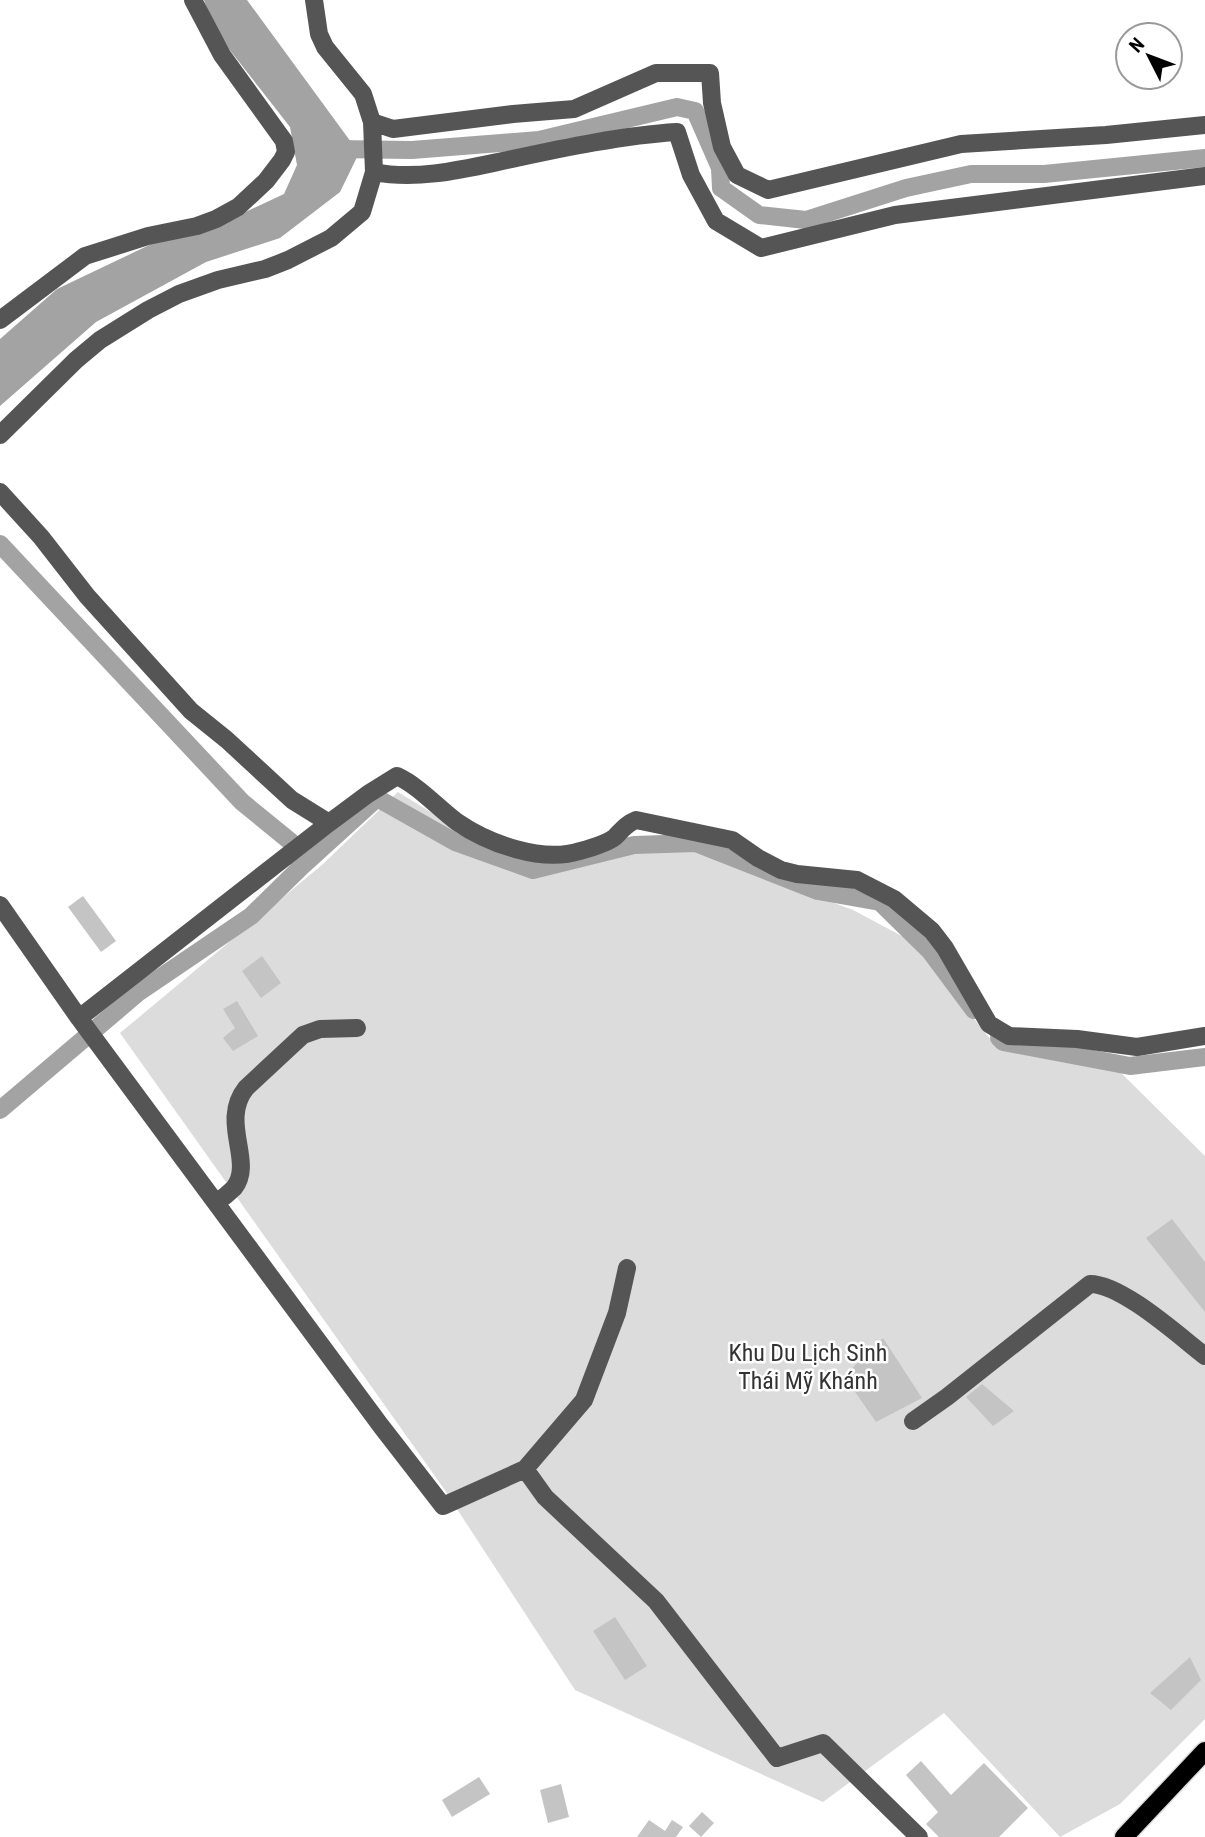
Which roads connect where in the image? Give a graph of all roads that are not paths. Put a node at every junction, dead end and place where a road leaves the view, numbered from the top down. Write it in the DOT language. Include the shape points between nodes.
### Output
graph roads {
  1 [pos="193,0"];
  2 [pos="314,0"];
  3 [pos="372,123"];
  4 [pos="1205,125"];
  5 [pos="374,171"];
  6 [pos="1205,176"];
  7 [pos="0,320"];
  8 [pos="0,435"];
  9 [pos="0,492"];
  10 [pos="329,823"];
  11 [pos="0,905"];
  12 [pos="80,1019"];
  13 [pos="357,1028"];
  14 [pos="1205,1037"];
  15 [pos="217,1202"];
  16 [pos="627,1269"];
  17 [pos="1205,1356"];
  18 [pos="914,1421"];
  19 [pos="525,1469"];
  20 [pos="1205,1751"];
  21 [pos="919,1837"];
  22 [pos="1124,1837"];
  1 -- 7 [label="street" via="222,55 284,141 282,160 253,194 227,213 197,226 85,257"];
  2 -- 3 [label="street" via="325,47 363,94"];
  3 -- 4 [label="street" via="393,129 574,109 656,73 710,72 722,147 737,175 768,190 961,144"];
  3 -- 5 [label="street"];
  5 -- 6 [label="street" via="443,173 677,132 691,176 716,221 761,248 895,215"];
  5 -- 8 [label="street" via="362,212 331,238 275,265 218,280 148,310 81,355"];
  9 -- 10 [label="street" via="191,711 292,800"];
  10 -- 12 [label="street"];
  10 -- 14 [label="street" via="397,776 459,824 528,851 577,852 614,837 636,820 732,840 781,870 857,880 894,899 939,940 989,1024 1009,1037 1137,1047"];
  11 -- 12 [label="street"];
  12 -- 15 [label="street"];
  13 -- 15 [label="street" via="303,1035 246,1088 235,1107 238,1179"];
  15 -- 19 [label="street" via="443,1506"];
  16 -- 19 [label="street" via="617,1313 584,1400"];
  17 -- 18 [label="street" via="1135,1303 1101,1284 1090,1284"];
  19 -- 21 [label="street" via="545,1497 656,1601 776,1758 823,1743"];
  20 -- 22 [label="main road"];
}
